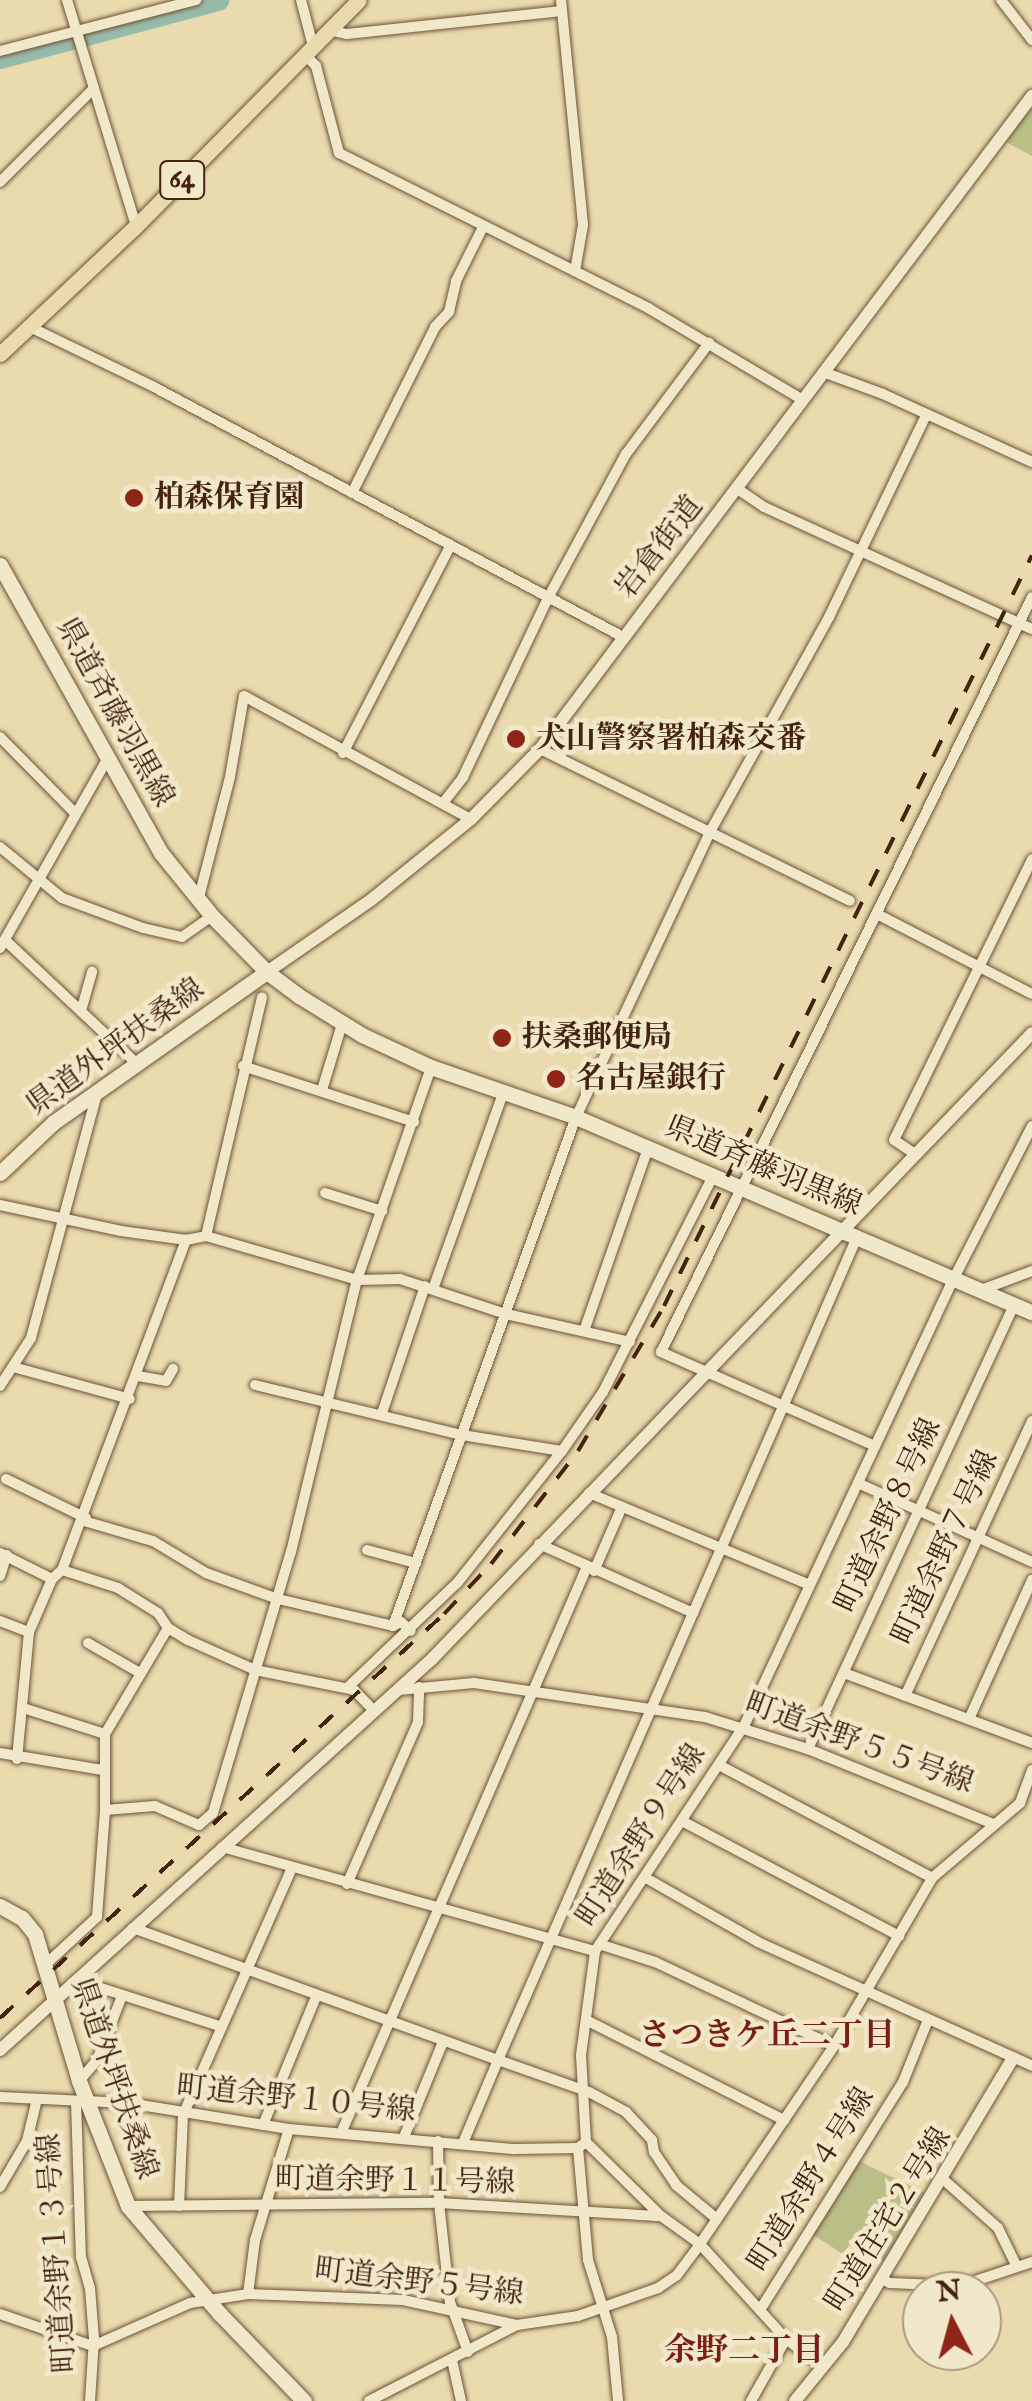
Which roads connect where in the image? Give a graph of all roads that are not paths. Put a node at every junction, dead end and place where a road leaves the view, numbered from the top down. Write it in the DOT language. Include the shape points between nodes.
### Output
graph roads {
  1 [pos="67,0"];
  2 [pos="196,0"];
  3 [pos="301,0"];
  4 [pos="359,0"];
  5 [pos="1001,0"];
  6 [pos="561,5"];
  7 [pos="77,29"];
  8 [pos="329,30"];
  9 [pos="1032,40"];
  10 [pos="0,50"];
  11 [pos="309,50"];
  12 [pos="93,89"];
  13 [pos="1032,96"];
  14 [pos="0,182"];
  15 [pos="136,226"];
  16 [pos="483,228"];
  17 [pos="575,271"];
  18 [pos="30,327"];
  19 [pos="708,343"];
  20 [pos="1,352"];
  21 [pos="823,372"];
  22 [pos="801,399"];
  23 [pos="926,415"];
  24 [pos="1032,462"];
  25 [pos="738,490"];
  26 [pos="352,493"];
  27 [pos="451,546"];
  28 [pos="861,550"];
  29 [pos="0,566"];
  30 [pos="1032,597"];
  31 [pos="548,598"];
  32 [pos="1019,624"];
  33 [pos="1032,629"];
  34 [pos="623,636"];
  35 [pos="0,737"];
  36 [pos="540,749"];
  37 [pos="343,754"];
  38 [pos="108,758"];
  39 [pos="443,803"];
  40 [pos="74,812"];
  41 [pos="470,819"];
  42 [pos="711,830"];
  43 [pos="0,847"];
  44 [pos="1032,860"];
  45 [pos="38,880"];
  46 [pos="198,901"];
  47 [pos="850,901"];
  48 [pos="877,914"];
  49 [pos="212,916"];
  50 [pos="2,944"];
  51 [pos="979,968"];
  52 [pos="92,972"];
  53 [pos="267,972"];
  54 [pos="1032,994"];
  55 [pos="262,997"];
  56 [pos="82,1012"];
  57 [pos="342,1024"];
  58 [pos="1032,1032"];
  59 [pos="136,1063"];
  60 [pos="243,1066"];
  61 [pos="431,1067"];
  62 [pos="98,1090"];
  63 [pos="322,1090"];
  64 [pos="503,1094"];
  65 [pos="576,1117"];
  66 [pos="414,1122"];
  67 [pos="1032,1126"];
  68 [pos="648,1148"];
  69 [pos="915,1154"];
  70 [pos="0,1174"];
  71 [pos="713,1176"];
  72 [pos="742,1188"];
  73 [pos="325,1192"];
  74 [pos="0,1206"];
  75 [pos="382,1211"];
  76 [pos="64,1217"];
  77 [pos="850,1234"];
  78 [pos="206,1236"];
  79 [pos="186,1240"];
  80 [pos="1032,1271"];
  81 [pos="954,1278"];
  82 [pos="356,1280"];
  83 [pos="429,1288"];
  84 [pos="981,1290"];
  85 [pos="1015,1304"];
  86 [pos="1032,1312"];
  87 [pos="506,1314"];
  88 [pos="584,1330"];
  89 [pos="630,1342"];
  90 [pos="13,1367"];
  91 [pos="172,1369"];
  92 [pos="704,1374"];
  93 [pos="138,1376"];
  94 [pos="256,1384"];
  95 [pos="0,1386"];
  96 [pos="130,1399"];
  97 [pos="329,1402"];
  98 [pos="783,1406"];
  99 [pos="382,1413"];
  100 [pos="1032,1420"];
  101 [pos="462,1434"];
  102 [pos="875,1446"];
  103 [pos="562,1452"];
  104 [pos="6,1479"];
  105 [pos="858,1483"];
  106 [pos="588,1493"];
  107 [pos="622,1507"];
  108 [pos="919,1511"];
  109 [pos="85,1519"];
  110 [pos="978,1538"];
  111 [pos="539,1544"];
  112 [pos="719,1548"];
  113 [pos="368,1550"];
  114 [pos="4,1554"];
  115 [pos="416,1562"];
  116 [pos="1032,1562"];
  117 [pos="62,1570"];
  118 [pos="590,1570"];
  119 [pos="0,1576"];
  120 [pos="52,1579"];
  121 [pos="1032,1580"];
  122 [pos="810,1585"];
  123 [pos="278,1599"];
  124 [pos="693,1613"];
  125 [pos="0,1621"];
  126 [pos="392,1626"];
  127 [pos="168,1628"];
  128 [pos="411,1630"];
  129 [pos="28,1632"];
  130 [pos="88,1644"];
  131 [pos="255,1670"];
  132 [pos="140,1673"];
  133 [pos="844,1673"];
  134 [pos="419,1687"];
  135 [pos="348,1688"];
  136 [pos="398,1690"];
  137 [pos="532,1693"];
  138 [pos="905,1696"];
  139 [pos="23,1708"];
  140 [pos="652,1709"];
  141 [pos="374,1712"];
  142 [pos="969,1720"];
  143 [pos="744,1726"];
  144 [pos="105,1734"];
  145 [pos="1032,1743"];
  146 [pos="808,1749"];
  147 [pos="0,1753"];
  148 [pos="17,1759"];
  149 [pos="719,1765"];
  150 [pos="103,1770"];
  151 [pos="1032,1770"];
  152 [pos="1026,1802"];
  153 [pos="106,1810"];
  154 [pos="682,1821"];
  155 [pos="994,1824"];
  156 [pos="222,1848"];
  157 [pos="292,1868"];
  158 [pos="646,1878"];
  159 [pos="932,1878"];
  160 [pos="347,1884"];
  161 [pos="0,1906"];
  162 [pos="438,1909"];
  163 [pos="132,1928"];
  164 [pos="900,1936"];
  165 [pos="550,1940"];
  166 [pos="599,1948"];
  167 [pos="45,1965"];
  168 [pos="247,1970"];
  169 [pos="76,1980"];
  170 [pos="868,1992"];
  171 [pos="122,1996"];
  172 [pos="316,1997"];
  173 [pos="55,2000"];
  174 [pos="928,2020"];
  175 [pos="390,2022"];
  176 [pos="588,2022"];
  177 [pos="222,2027"];
  178 [pos="443,2042"];
  179 [pos="834,2046"];
  180 [pos="0,2050"];
  181 [pos="1032,2054"];
  182 [pos="1014,2058"];
  183 [pos="498,2060"];
  184 [pos="1032,2066"];
  185 [pos="79,2081"];
  186 [pos="580,2090"];
  187 [pos="0,2097"];
  188 [pos="36,2100"];
  189 [pos="82,2102"];
  190 [pos="183,2115"];
  191 [pos="784,2120"];
  192 [pos="263,2125"];
  193 [pos="289,2128"];
  194 [pos="342,2131"];
  195 [pos="404,2137"];
  196 [pos="438,2141"];
  197 [pos="463,2144"];
  198 [pos="582,2145"];
  199 [pos="944,2180"];
  200 [pos="0,2187"];
  201 [pos="439,2203"];
  202 [pos="264,2205"];
  203 [pos="128,2206"];
  204 [pos="179,2206"];
  205 [pos="584,2212"];
  206 [pos="660,2216"];
  207 [pos="717,2220"];
  208 [pos="700,2244"];
  209 [pos="1032,2262"];
  210 [pos="1017,2267"];
  211 [pos="882,2279"];
  212 [pos="248,2294"];
  213 [pos="208,2299"];
  214 [pos="603,2309"];
  215 [pos="454,2310"];
  216 [pos="760,2310"];
  217 [pos="0,2314"];
  218 [pos="516,2324"];
  219 [pos="786,2339"];
  220 [pos="93,2346"];
  221 [pos="468,2352"];
  222 [pos="452,2360"];
  223 [pos="823,2368"];
  224 [pos="90,2401"];
  225 [pos="304,2401"];
  226 [pos="369,2401"];
  227 [pos="460,2401"];
  228 [pos="618,2401"];
  229 [pos="751,2401"];
  230 [pos="795,2401"];
  1 -- 7 [label="street"];
  2 -- 7 [label="street"];
  3 -- 11 [label="street"];
  4 -- 8 [label="main road, 64"];
  5 -- 9 [label="street"];
  6 -- 8 [label="street" via="347,34"];
  6 -- 17 [label="street" via="583,225"];
  7 -- 10 [label="street"];
  7 -- 12 [label="street"];
  8 -- 11 [label="main road, 64"];
  11 -- 15 [label="main road, 64"];
  11 -- 16 [label="street" via="339,153"];
  12 -- 14 [label="street"];
  12 -- 15 [label="street"];
  13 -- 21 [label="street, 岩倉街道"];
  15 -- 18 [label="main road, 64"];
  16 -- 17 [label="street"];
  16 -- 26 [label="street" via="448,312"];
  17 -- 19 [label="street"];
  18 -- 20 [label="main road, 64"];
  18 -- 26 [label="street"];
  19 -- 22 [label="street"];
  19 -- 31 [label="street" via="626,454"];
  21 -- 22 [label="street, 岩倉街道"];
  21 -- 23 [label="street"];
  22 -- 25 [label="street, 岩倉街道"];
  23 -- 24 [label="street"];
  23 -- 28 [label="street"];
  25 -- 28 [label="street"];
  25 -- 34 [label="street, 岩倉街道"];
  26 -- 27 [label="street"];
  27 -- 31 [label="street"];
  27 -- 37 [label="street"];
  28 -- 32 [label="street"];
  28 -- 42 [label="street"];
  29 -- 38 [label="main road, 県道斉藤羽黒線"];
  30 -- 32 [label="street"];
  31 -- 34 [label="street"];
  31 -- 39 [label="street" via="472,760"];
  32 -- 33 [label="street"];
  32 -- 48 [label="street"];
  34 -- 36 [label="street, 岩倉街道"];
  35 -- 40 [label="street"];
  36 -- 41 [label="street, 岩倉街道"];
  36 -- 42 [label="street"];
  37 -- 39 [label="street"];
  37 -- 46 [label="street" via="244,696"];
  38 -- 40 [label="street"];
  38 -- 46 [label="main road, 県道斉藤羽黒線"];
  39 -- 41 [label="street"];
  40 -- 45 [label="street"];
  41 -- 53 [label="street, 岩倉街道" via="371,900"];
  42 -- 47 [label="street"];
  42 -- 65 [label="street"];
  43 -- 45 [label="street"];
  44 -- 51 [label="street"];
  45 -- 49 [label="street" via="62,898 182,937"];
  45 -- 50 [label="street"];
  46 -- 49 [label="main road, 県道斉藤羽黒線"];
  48 -- 51 [label="street"];
  48 -- 72 [label="street"];
  49 -- 53 [label="main road, 県道斉藤羽黒線"];
  50 -- 56 [label="street"];
  51 -- 54 [label="street"];
  51 -- 69 [label="street" via="894,1140"];
  52 -- 56 [label="street"];
  53 -- 57 [label="main road, 県道斉藤羽黒線"];
  53 -- 59 [label="main road, 県道外坪扶桑線"];
  55 -- 60 [label="street"];
  56 -- 59 [label="street"];
  57 -- 61 [label="main road, 県道斉藤羽黒線"];
  57 -- 63 [label="street"];
  58 -- 69 [label="street"];
  59 -- 62 [label="main road, 県道外坪扶桑線"];
  60 -- 63 [label="street"];
  60 -- 78 [label="street"];
  61 -- 64 [label="main road, 県道斉藤羽黒線"];
  61 -- 66 [label="street"];
  62 -- 70 [label="main road, 県道外坪扶桑線"];
  62 -- 76 [label="street"];
  63 -- 66 [label="street"];
  64 -- 65 [label="main road, 県道斉藤羽黒線"];
  64 -- 83 [label="street"];
  65 -- 68 [label="main road, 県道斉藤羽黒線"];
  65 -- 87 [label="street"];
  66 -- 75 [label="street"];
  67 -- 81 [label="street, 町道余野９号線"];
  68 -- 71 [label="main road, 県道斉藤羽黒線"];
  68 -- 88 [label="street"];
  69 -- 77 [label="street"];
  71 -- 72 [label="main road, 県道斉藤羽黒線"];
  71 -- 89 [label="street"];
  72 -- 77 [label="main road, 県道斉藤羽黒線"];
  72 -- 92 [label="street" via="661,1352"];
  73 -- 75 [label="street"];
  74 -- 76 [label="street"];
  75 -- 82 [label="street"];
  76 -- 79 [label="street"];
  76 -- 90 [label="street" via="31,1338"];
  77 -- 81 [label="main road, 県道斉藤羽黒線"];
  77 -- 92 [label="street"];
  77 -- 98 [label="street"];
  78 -- 79 [label="street"];
  78 -- 82 [label="street"];
  79 -- 93 [label="street"];
  80 -- 84 [label="street"];
  81 -- 84 [label="main road, 県道斉藤羽黒線"];
  81 -- 102 [label="street, 町道余野９号線"];
  82 -- 83 [label="street" via="400,1279"];
  82 -- 97 [label="street"];
  83 -- 87 [label="street"];
  83 -- 99 [label="street"];
  84 -- 85 [label="main road, 県道斉藤羽黒線"];
  85 -- 86 [label="main road, 県道斉藤羽黒線"];
  85 -- 108 [label="street, 町道余野８号線"];
  87 -- 88 [label="street"];
  87 -- 101 [label="street"];
  88 -- 89 [label="street"];
  89 -- 103 [label="street"];
  90 -- 95 [label="street"];
  90 -- 96 [label="street"];
  91 -- 93 [label="street" via="166,1381"];
  92 -- 98 [label="street"];
  92 -- 106 [label="street"];
  93 -- 96 [label="street"];
  94 -- 97 [label="street"];
  96 -- 109 [label="street"];
  97 -- 99 [label="street"];
  97 -- 123 [label="street"];
  98 -- 102 [label="street"];
  98 -- 112 [label="street"];
  99 -- 101 [label="street"];
  100 -- 110 [label="street, 町道余野７号線"];
  101 -- 103 [label="street"];
  101 -- 115 [label="street"];
  102 -- 105 [label="street, 町道余野９号線"];
  103 -- 128 [label="street" via="480,1558"];
  104 -- 109 [label="street"];
  105 -- 108 [label="street"];
  105 -- 122 [label="street, 町道余野９号線"];
  106 -- 107 [label="street"];
  106 -- 111 [label="street"];
  107 -- 112 [label="street"];
  107 -- 118 [label="street"];
  108 -- 110 [label="street"];
  108 -- 133 [label="street, 町道余野８号線"];
  109 -- 117 [label="street"];
  109 -- 123 [label="street" via="153,1541 206,1573"];
  110 -- 116 [label="street"];
  110 -- 138 [label="street, 町道余野７号線"];
  111 -- 118 [label="street"];
  111 -- 136 [label="street"];
  112 -- 122 [label="street"];
  112 -- 124 [label="street"];
  113 -- 115 [label="street"];
  114 -- 119 [label="street"];
  114 -- 120 [label="street"];
  115 -- 126 [label="street"];
  117 -- 120 [label="street"];
  117 -- 127 [label="street" via="118,1588 158,1613"];
  118 -- 124 [label="street"];
  118 -- 137 [label="street"];
  120 -- 129 [label="street"];
  121 -- 142 [label="street"];
  122 -- 143 [label="street, 町道余野９号線"];
  123 -- 126 [label="street"];
  123 -- 131 [label="street"];
  124 -- 140 [label="street"];
  125 -- 129 [label="street"];
  126 -- 128 [label="street" via="402,1622"];
  127 -- 131 [label="street"];
  127 -- 132 [label="street"];
  128 -- 135 [label="street"];
  129 -- 139 [label="street"];
  130 -- 132 [label="street"];
  131 -- 135 [label="street"];
  131 -- 153 [label="street" via="213,1813 198,1825 155,1806"];
  132 -- 144 [label="street"];
  133 -- 138 [label="street"];
  133 -- 146 [label="street, 町道余野８号線"];
  134 -- 136 [label="street, 町道余野５５号線"];
  134 -- 137 [label="street, 町道余野５５号線" via="474,1683"];
  134 -- 160 [label="street" via="418,1722"];
  135 -- 141 [label="street"];
  136 -- 141 [label="street"];
  137 -- 140 [label="street, 町道余野５５号線"];
  137 -- 162 [label="street"];
  138 -- 142 [label="street"];
  139 -- 144 [label="street"];
  139 -- 148 [label="street"];
  140 -- 143 [label="street, 町道余野５５号線"];
  140 -- 165 [label="street"];
  141 -- 156 [label="street"];
  142 -- 145 [label="street"];
  143 -- 146 [label="street, 町道余野５５号線"];
  143 -- 149 [label="street, 町道余野９号線"];
  144 -- 150 [label="street"];
  146 -- 155 [label="street, 町道余野５５号線"];
  147 -- 148 [label="street"];
  148 -- 150 [label="street"];
  149 -- 154 [label="street, 町道余野９号線"];
  149 -- 159 [label="street"];
  150 -- 153 [label="street"];
  151 -- 152 [label="street"];
  152 -- 155 [label="street"];
  153 -- 167 [label="street" via="97,1917"];
  154 -- 158 [label="street, 町道余野９号線"];
  154 -- 164 [label="street"];
  155 -- 159 [label="street"];
  156 -- 157 [label="street"];
  156 -- 163 [label="street"];
  157 -- 160 [label="street"];
  157 -- 168 [label="street"];
  158 -- 166 [label="street, 町道余野９号線"];
  158 -- 170 [label="street" via="758,1942"];
  159 -- 164 [label="street, 町道余野５号線"];
  160 -- 162 [label="street"];
  161 -- 167 [label="main road, 県道外坪扶桑線" via="30,1926"];
  162 -- 165 [label="street"];
  162 -- 175 [label="street"];
  163 -- 168 [label="street"];
  163 -- 169 [label="street"];
  164 -- 170 [label="street, 町道余野５号線"];
  165 -- 166 [label="street"];
  165 -- 183 [label="street"];
  166 -- 176 [label="street, 町道余野９号線"];
  166 -- 179 [label="street" via="655,1962"];
  167 -- 173 [label="main road, 県道外坪扶桑線"];
  168 -- 172 [label="street"];
  168 -- 177 [label="street"];
  169 -- 171 [label="street"];
  169 -- 173 [label="street"];
  170 -- 174 [label="street"];
  170 -- 179 [label="street, 町道余野５号線"];
  171 -- 177 [label="street"];
  171 -- 185 [label="street" via="98,2060"];
  172 -- 175 [label="street"];
  172 -- 192 [label="street"];
  173 -- 180 [label="street"];
  173 -- 185 [label="main road, 県道外坪扶桑線"];
  174 -- 182 [label="street"];
  174 -- 216 [label="street, 町道余野４号線" via="903,2082"];
  175 -- 178 [label="street"];
  175 -- 194 [label="street"];
  176 -- 186 [label="street, 町道余野９号線"];
  176 -- 191 [label="street"];
  177 -- 190 [label="street"];
  178 -- 183 [label="street"];
  178 -- 195 [label="street"];
  179 -- 191 [label="street, 町道余野５号線"];
  181 -- 182 [label="street"];
  182 -- 184 [label="street"];
  182 -- 199 [label="street, 町道住宅２号線"];
  183 -- 186 [label="street"];
  183 -- 197 [label="street"];
  185 -- 189 [label="main road, 県道外坪扶桑線"];
  186 -- 198 [label="street, 町道余野９号線"];
  186 -- 207 [label="street" via="626,2112 652,2140 676,2185"];
  187 -- 188 [label="street, 町道余野１０号線"];
  188 -- 189 [label="street, 町道余野１０号線"];
  188 -- 200 [label="street" via="27,2140"];
  189 -- 190 [label="street, 町道余野１０号線"];
  189 -- 203 [label="main road, 県道外坪扶桑線"];
  189 -- 220 [label="street, 町道余野１３号線" via="80,2257 90,2288"];
  190 -- 192 [label="street, 町道余野１０号線"];
  190 -- 204 [label="street"];
  191 -- 207 [label="street, 町道余野５号線"];
  192 -- 193 [label="street, 町道余野１０号線"];
  193 -- 194 [label="street, 町道余野１０号線"];
  193 -- 202 [label="street"];
  194 -- 195 [label="street, 町道余野１０号線"];
  195 -- 196 [label="street, 町道余野１０号線"];
  196 -- 197 [label="street, 町道余野１０号線"];
  196 -- 201 [label="street"];
  197 -- 198 [label="street, 町道余野１０号線"];
  198 -- 205 [label="street, 町道余野９号線"];
  198 -- 206 [label="street"];
  199 -- 210 [label="street" via="998,2228"];
  199 -- 211 [label="street, 町道住宅２号線"];
  201 -- 202 [label="street, 町道余野１１号線"];
  201 -- 205 [label="street, 町道余野１１号線"];
  201 -- 215 [label="street"];
  202 -- 204 [label="street, 町道余野１１号線"];
  202 -- 212 [label="street"];
  203 -- 204 [label="street, 町道余野１１号線"];
  203 -- 213 [label="main road, 県道外坪扶桑線"];
  205 -- 206 [label="street, 町道余野１１号線"];
  205 -- 214 [label="street, 町道余野９号線" via="588,2260"];
  206 -- 208 [label="street"];
  207 -- 208 [label="street, 町道余野５号線"];
  208 -- 214 [label="street, 町道余野５号線" via="658,2288"];
  208 -- 216 [label="street"];
  209 -- 210 [label="street"];
  210 -- 211 [label="street" via="960,2286"];
  211 -- 223 [label="street, 町道住宅２号線"];
  212 -- 213 [label="street, 町道余野５号線"];
  212 -- 215 [label="street, 町道余野５号線" via="403,2300"];
  213 -- 220 [label="street, 町道余野５号線"];
  213 -- 225 [label="main road, 県道外坪扶桑線"];
  214 -- 218 [label="street, 町道余野５号線"];
  214 -- 228 [label="street, 町道余野９号線"];
  215 -- 218 [label="street, 町道余野５号線"];
  215 -- 221 [label="street"];
  216 -- 219 [label="street"];
  217 -- 220 [label="street"];
  218 -- 221 [label="street"];
  219 -- 223 [label="street"];
  219 -- 229 [label="street"];
  220 -- 224 [label="street, 町道余野１３号線"];
  221 -- 222 [label="street"];
  222 -- 226 [label="street"];
  222 -- 227 [label="street"];
  223 -- 230 [label="street, 町道住宅２号線"];
}
